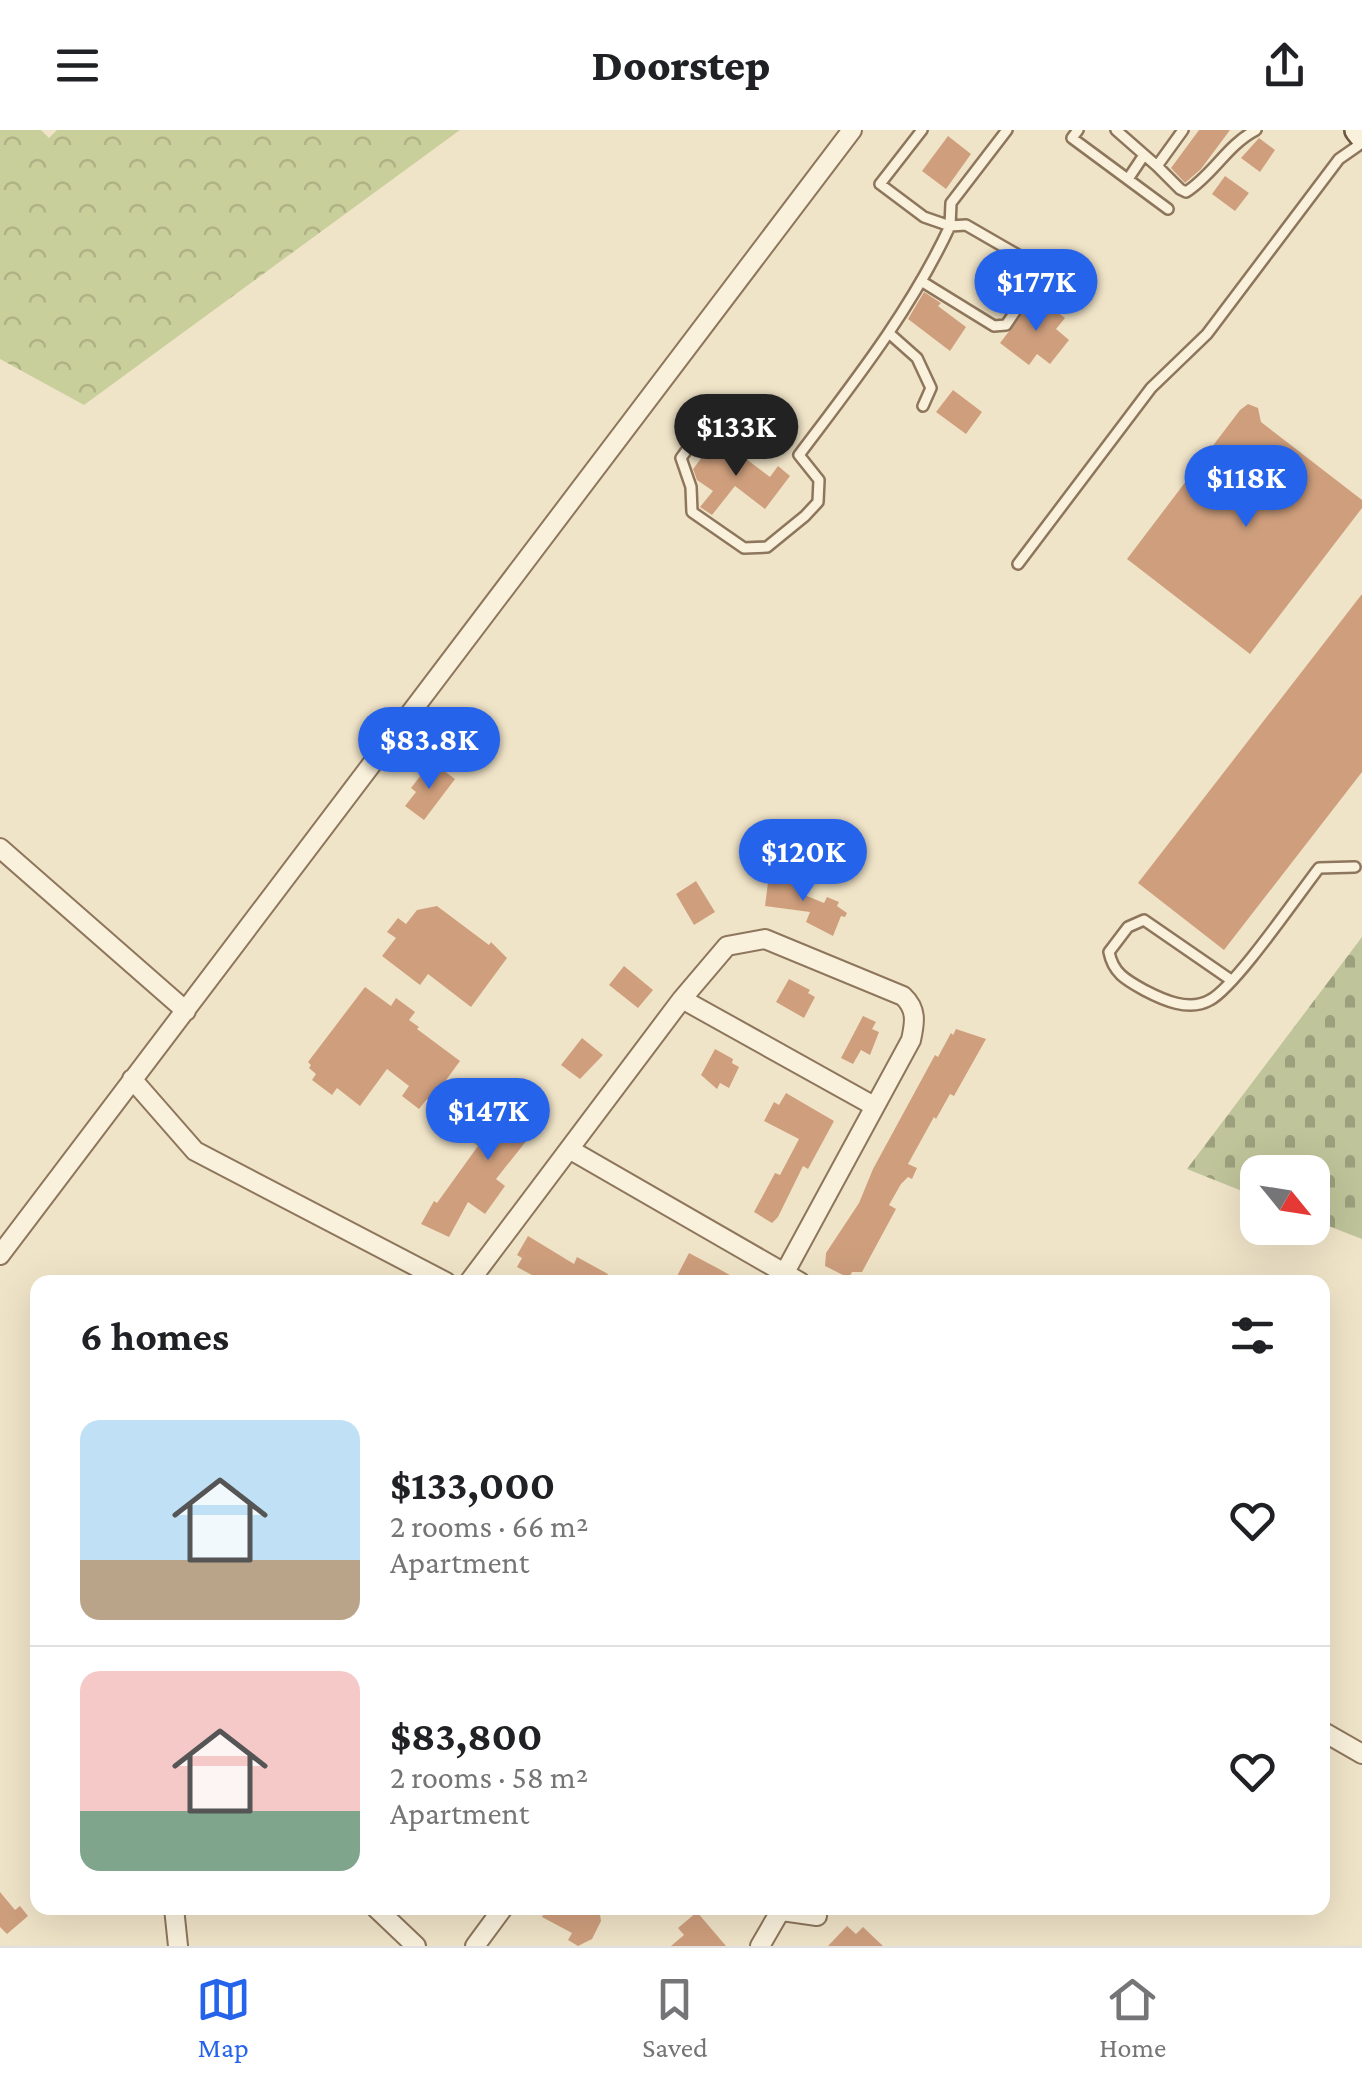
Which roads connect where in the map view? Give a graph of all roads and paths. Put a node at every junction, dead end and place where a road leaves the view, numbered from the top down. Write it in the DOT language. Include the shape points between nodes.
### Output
graph roads {
  1 [pos="852,130"];
  2 [pos="922,130"];
  3 [pos="1007,130"];
  4 [pos="1078,130"];
  5 [pos="1116,130"];
  6 [pos="1183,130"];
  7 [pos="1256,130"];
  8 [pos="1362,144"];
  9 [pos="1144,155"];
  10 [pos="1157,166"];
  11 [pos="1128,180"];
  12 [pos="1168,209"];
  13 [pos="950,226"];
  14 [pos="921,282"];
  15 [pos="890,334"];
  16 [pos="923,406"];
  17 [pos="690,448"];
  18 [pos="1018,564"];
  19 [pos="0,848"];
  20 [pos="1355,867"];
  21 [pos="1232,980"];
  22 [pos="682,1000"];
  23 [pos="186,1011"];
  24 [pos="132,1079"];
  25 [pos="874,1106"];
  26 [pos="570,1149"];
  27 [pos="0,1255"];
  28 [pos="428,1275"];
  29 [pos="474,1275"];
  30 [pos="787,1275"];
  31 [pos="793,1275"];
  32 [pos="1330,1736"];
  33 [pos="1362,1754"];
  34 [pos="175,1915"];
  35 [pos="383,1915"];
  36 [pos="498,1915"];
  37 [pos="778,1915"];
  38 [pos="813,1915"];
  39 [pos="818,1916"];
  40 [pos="178,1946"];
  41 [pos="416,1946"];
  42 [pos="475,1946"];
  43 [pos="760,1946"];
  1 -- 23 [label="street"];
  2 -- 13 [label="lane" via="880,184 924,217"];
  3 -- 13 [label="lane" via="951,203"];
  4 -- 11 [label="lane" via="1072,138"];
  5 -- 9 [label="lane"];
  6 -- 10 [label="lane"];
  7 -- 10 [label="lane" via="1186,192"];
  8 -- 18 [label="lane" via="1339,159 1207,334 1151,388"];
  9 -- 10 [label="lane"];
  9 -- 11 [label="lane"];
  11 -- 12 [label="lane"];
  13 -- 14 [label="lane"];
  13 -- 14 [label="lane" via="966,225 1037,266 1036,282 1006,325 994,326"];
  14 -- 15 [label="lane"];
  15 -- 16 [label="lane" via="917,358 931,388"];
  15 -- 17 [label="lane" via="799,456 818,480 818,502 767,546 744,548 692,512 681,458"];
  19 -- 23 [label="street"];
  20 -- 21 [label="lane" via="1319,868"];
  21 -- 21 [label="lane" via="1213,1000 1184,1005 1122,976 1110,952 1128,927 1144,920"];
  22 -- 25 [label="street"];
  22 -- 25 [label="street" via="728,946 765,939 903,996 915,1020 911,1040"];
  22 -- 26 [label="street"];
  23 -- 24 [label="street"];
  24 -- 27 [label="street"];
  24 -- 28 [label="street" via="194,1151"];
  25 -- 31 [label="street"];
  26 -- 29 [label="street"];
  26 -- 30 [label="street"];
  32 -- 33 [label="street"];
  34 -- 40 [label="street"];
  35 -- 41 [label="street"];
  36 -- 42 [label="street"];
  37 -- 43 [label="street"];
  38 -- 39 [label="street"];
}
